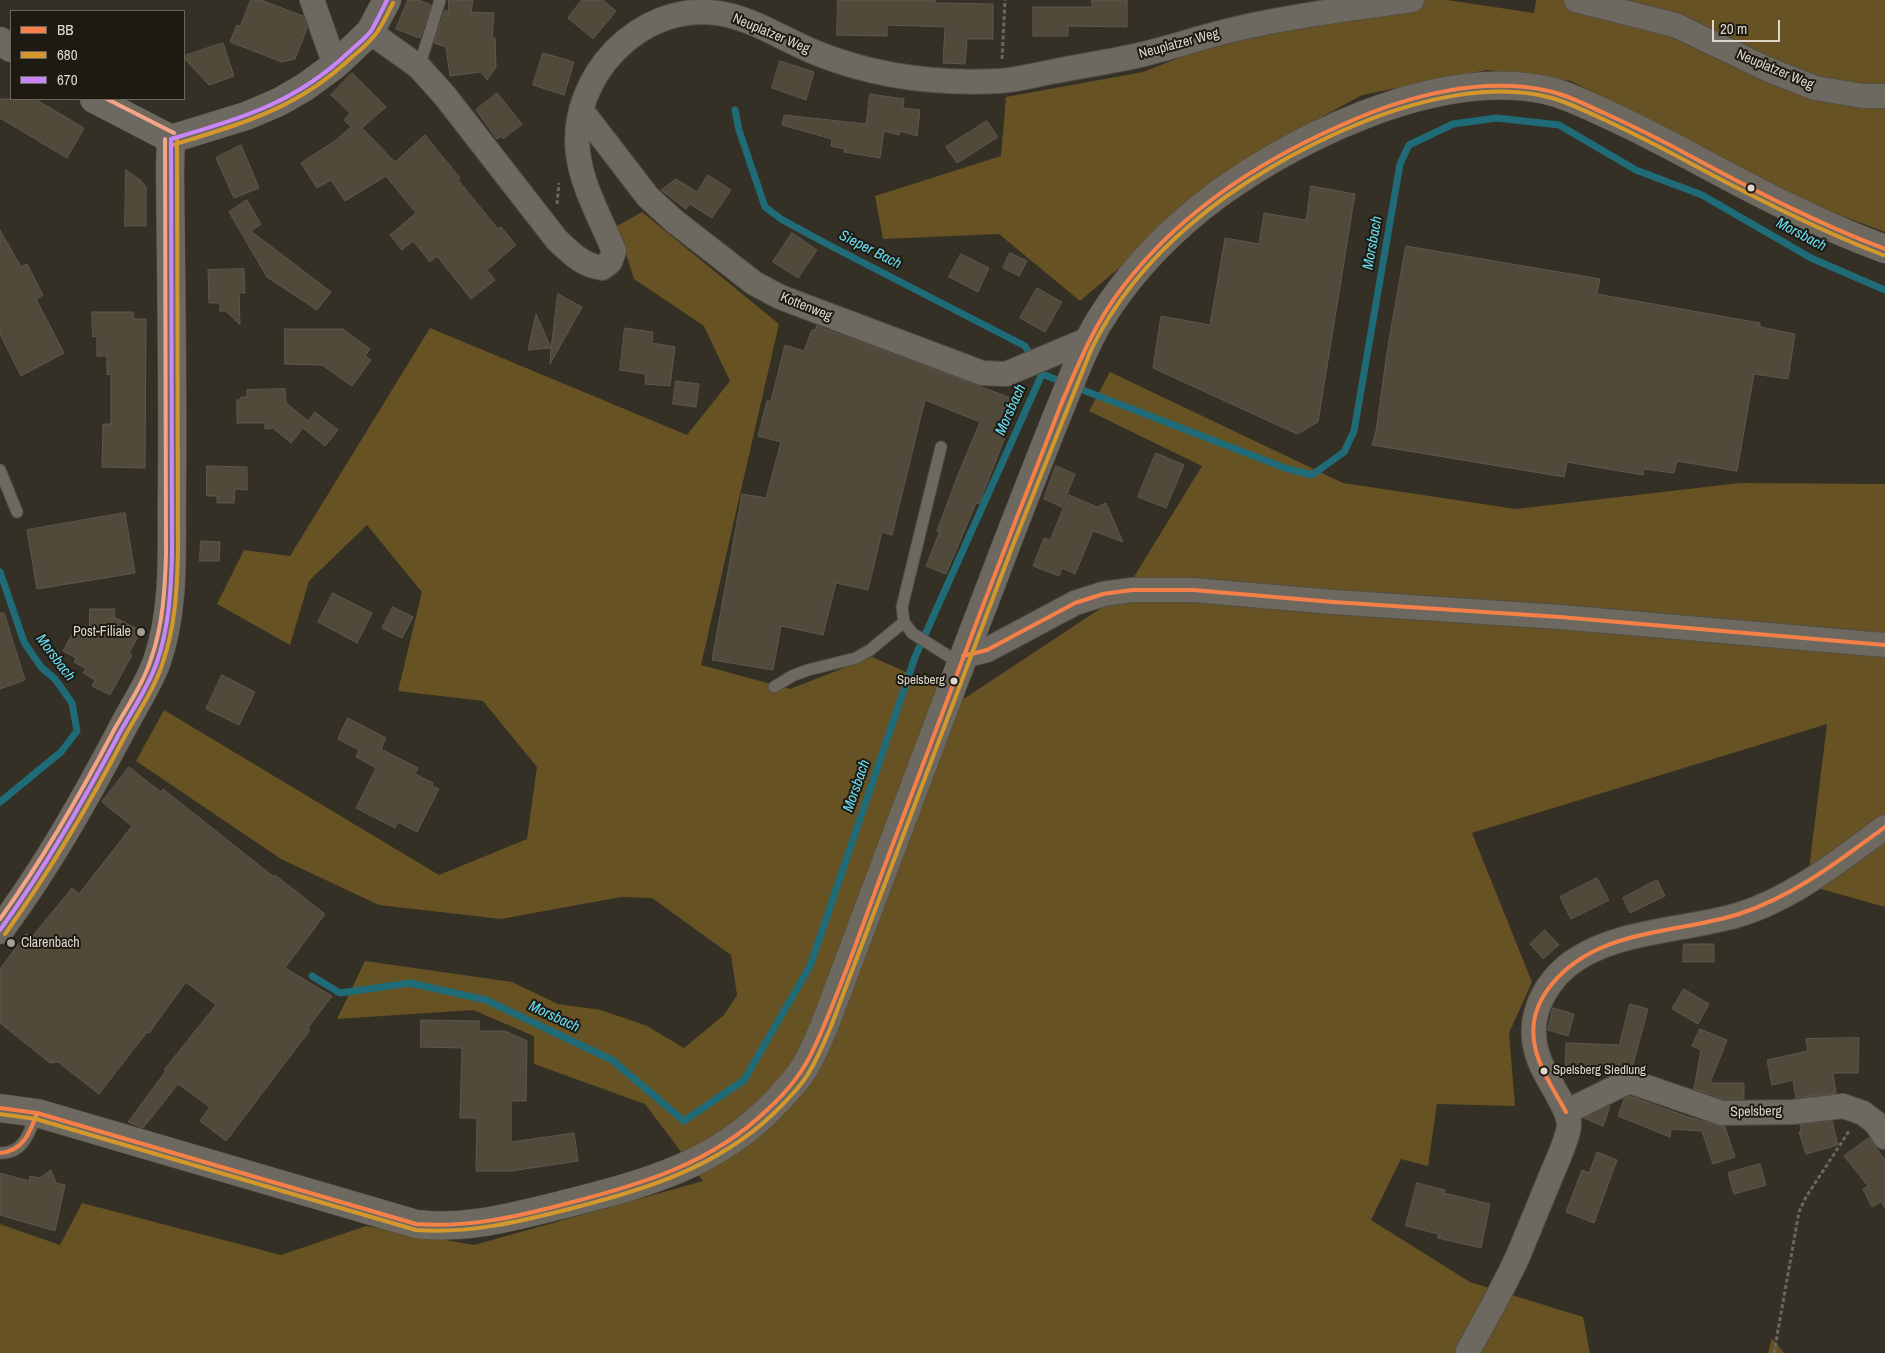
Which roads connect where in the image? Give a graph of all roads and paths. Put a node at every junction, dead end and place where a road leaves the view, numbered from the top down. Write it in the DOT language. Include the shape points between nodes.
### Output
graph roads {
  1 [pos="312,0"];
  2 [pos="387,0"];
  3 [pos="440,0"];
  4 [pos="1005,0"];
  5 [pos="1412,0"];
  6 [pos="1576,0"];
  7 [pos="370,32"];
  8 [pos="335,65"];
  9 [pos="419,67"];
  10 [pos="1002,81"];
  11 [pos="1874,96"];
  12 [pos="96,100"];
  13 [pos="582,110"];
  14 [pos="171,139"];
  15 [pos="1885,249"];
  16 [pos="1094,329"];
  17 [pos="941,447"];
  18 [pos="0,470"];
  19 [pos="17,512"];
  20 [pos="904,622"];
  21 [pos="1885,645"];
  22 [pos="962,660"];
  23 [pos="774,687"];
  24 [pos="1885,826"];
  25 [pos="0,930"];
  26 [pos="0,1108"];
  27 [pos="1566,1112"];
  28 [pos="37,1113"];
  29 [pos="1863,1113"];
  30 [pos="1885,1137"];
  31 [pos="0,1153"];
  32 [pos="1467,1353"];
  33 [pos="1774,1353"];
  1 -- 8 [label="street"];
  2 -- 7 [label="main road"];
  3 -- 9 [label="lane"];
  4 -- 10 [label="path"];
  5 -- 10 [label="street, Neuplatzer Weg" via="1241,28 1142,55"];
  6 -- 11 [label="street, Neuplatzer Weg" via="1675,25 1767,69 1816,88"];
  7 -- 8 [label="main road"];
  7 -- 9 [label="street, Neuplatzer Weg"];
  8 -- 14 [label="main road" via="279,102 246,116"];
  9 -- 13 [label="street, Neuplatzer Weg" via="557,240 575,257 602,268 610,262 614,251 581,174 577,131"];
  10 -- 13 [label="street, Neuplatzer Weg" via="927,81 892,76 850,66 732,16 694,13 671,16 644,27 620,44 601,65"];
  12 -- 14 [label="main road"];
  13 -- 16 [label="street, Kottenweg" via="648,197 754,283 780,297 982,373 1006,374"];
  14 -- 25 [label="main road" via="172,498 170,586 165,628 156,662 112,747 55,849"];
  15 -- 16 [label="main road" via="1748,188 1640,129 1578,100 1548,91 1488,86 1414,98 1373,111 1282,154 1252,172 1176,229 1120,289"];
  16 -- 22 [label="main road"];
  17 -- 20 [label="lane" via="902,608"];
  18 -- 19 [label="lane"];
  20 -- 22 [label="lane" via="912,632 937,649"];
  20 -- 23 [label="lane" via="856,658 800,673"];
  21 -- 22 [label="street" via="1194,590 1132,590 1103,594 1075,603"];
  22 -- 28 [label="main road" via="824,1027 806,1065 755,1124 730,1142 680,1169 622,1189 517,1216 461,1226 434,1226 416,1224"];
  24 -- 27 [label="street" via="1767,904 1704,924 1615,941 1587,952 1566,966 1540,1000 1533,1036 1537,1054"];
  26 -- 28 [label="main road"];
  27 -- 29 [label="street, Spelsberg" via="1629,1081 1722,1113 1793,1112 1843,1106"];
  27 -- 32 [label="street" via="1569,1126 1560,1155 1517,1257"];
  28 -- 31 [label="lane" via="25,1143 8,1154"];
  29 -- 30 [label="street, Spelsberg" via="1876,1123"];
  29 -- 33 [label="path" via="1841,1142 1799,1212"];
}
